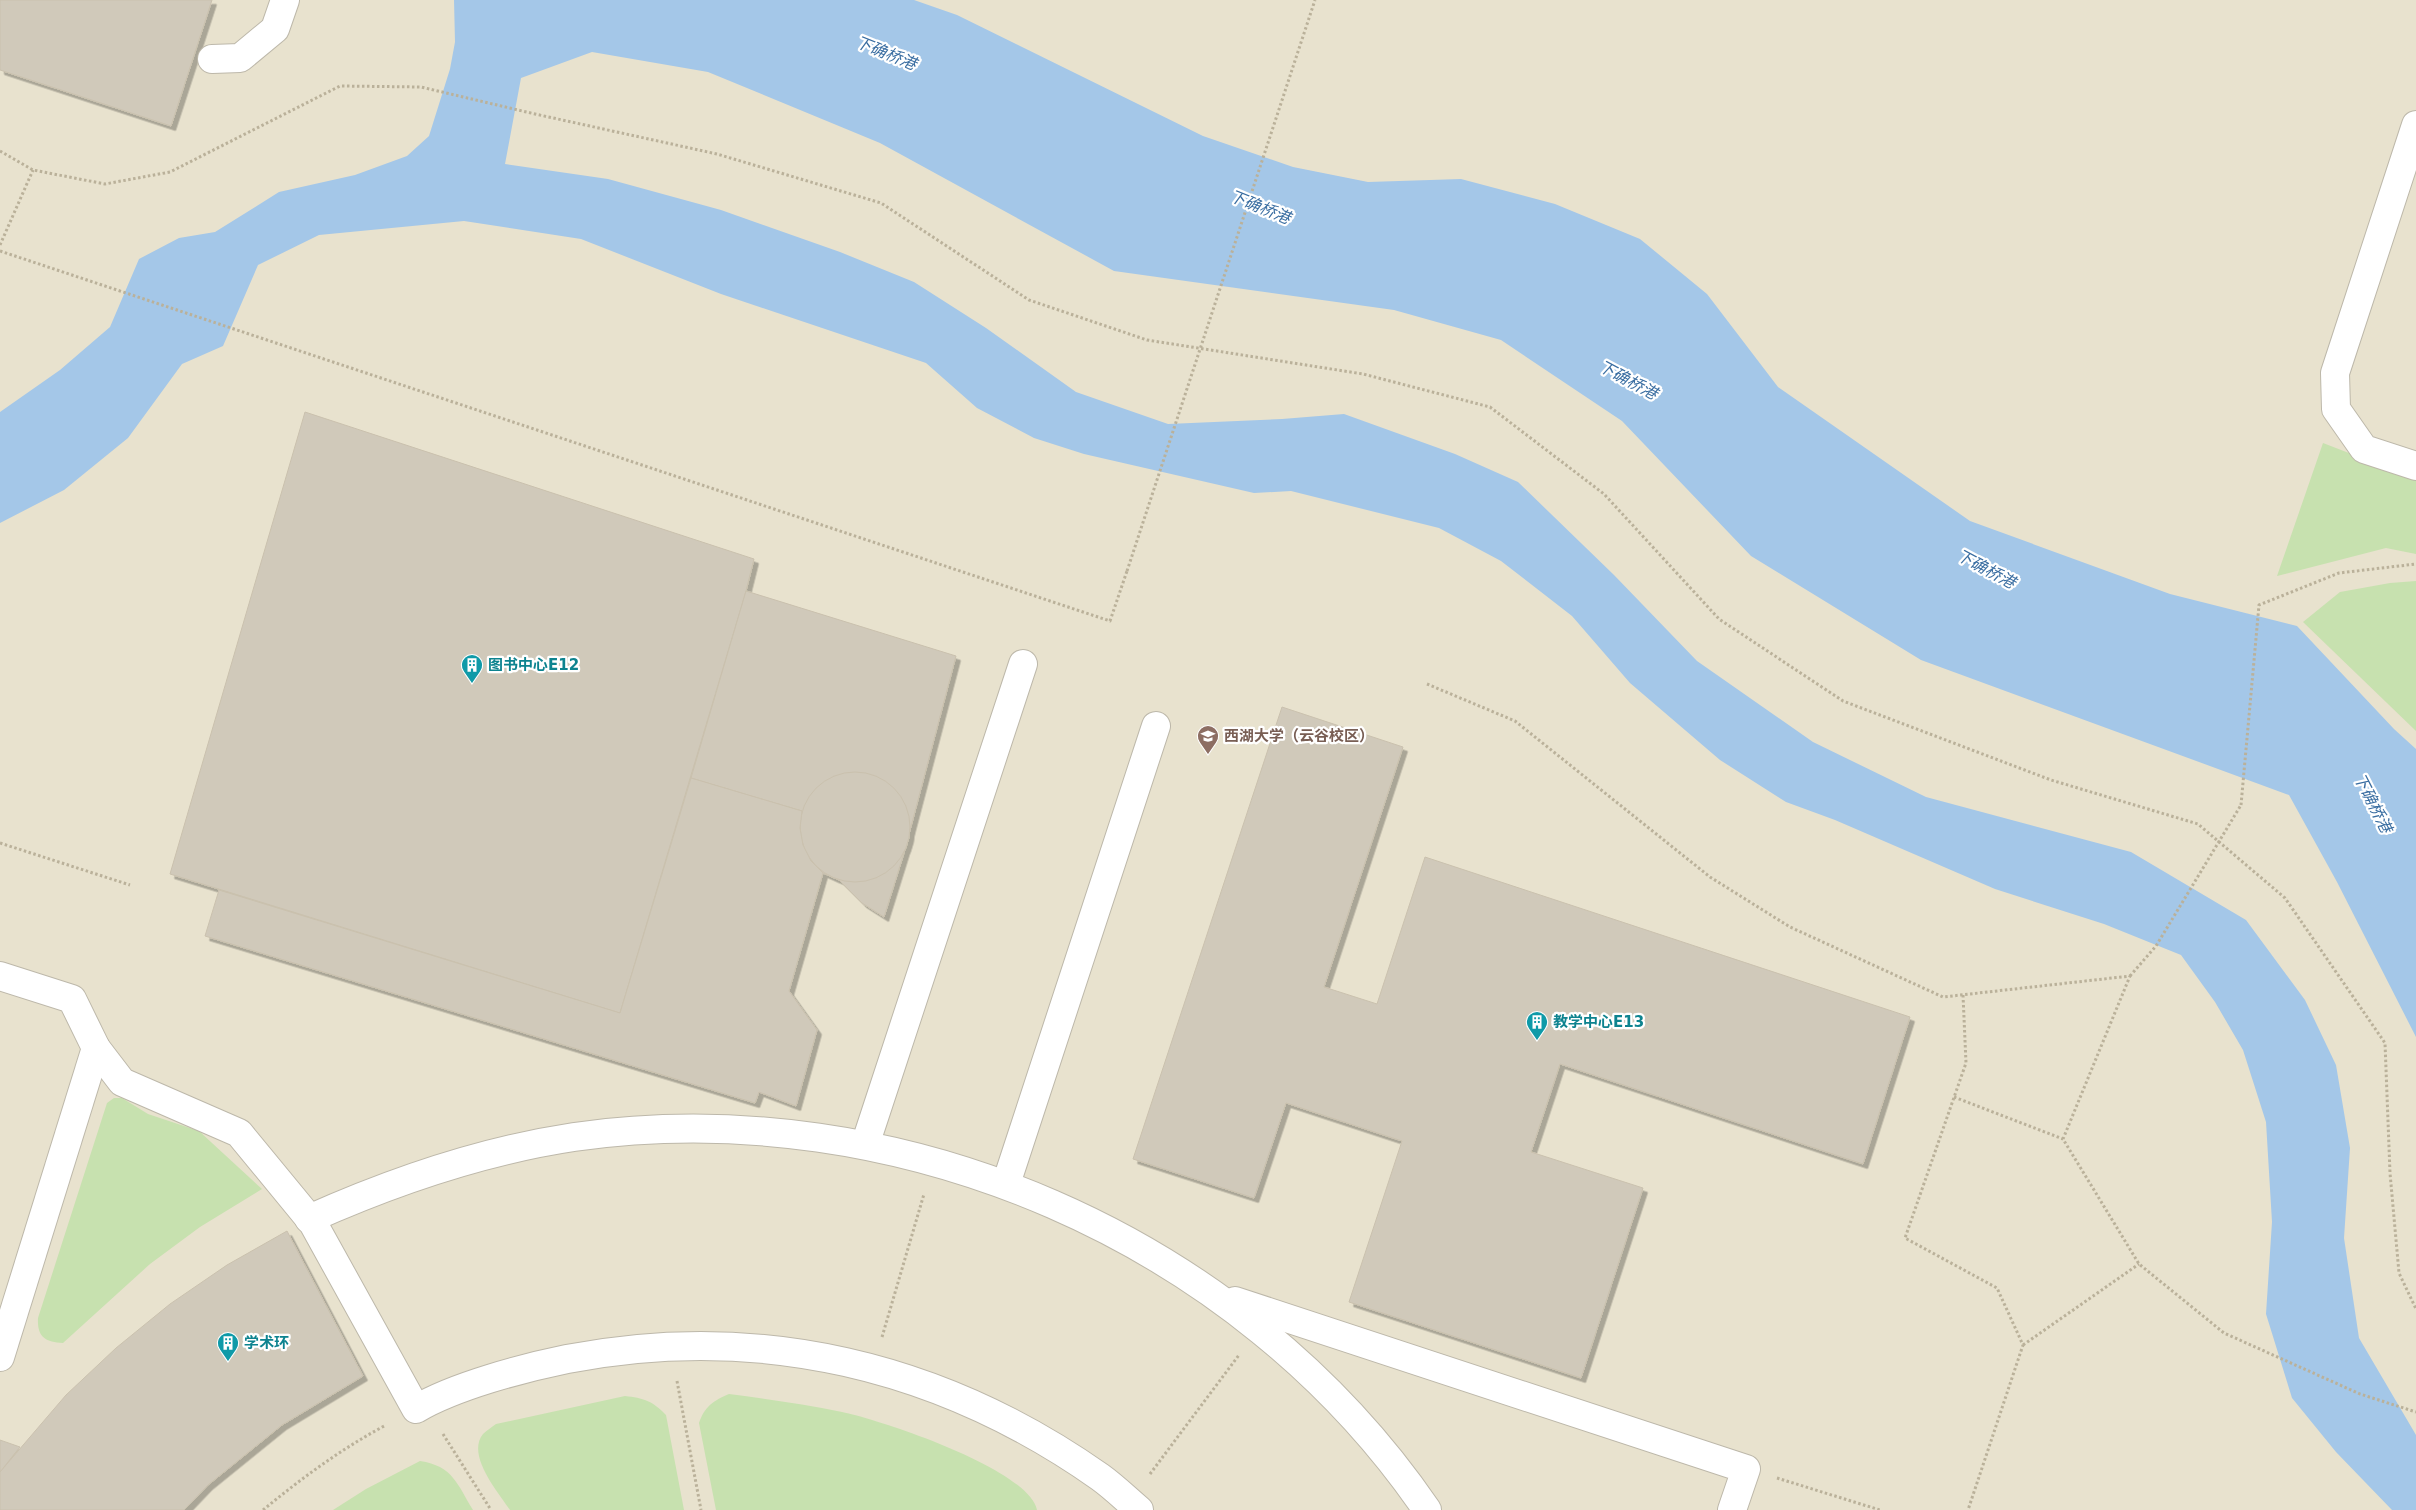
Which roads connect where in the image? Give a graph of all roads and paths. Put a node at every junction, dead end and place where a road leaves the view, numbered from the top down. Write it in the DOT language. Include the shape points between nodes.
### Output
graph roads {
  1 [pos="285,0"];
  2 [pos="1315,0"];
  3 [pos="212,59"];
  4 [pos="2416,125"];
  5 [pos="0,151"];
  6 [pos="33,170"];
  7 [pos="0,245"];
  8 [pos="0,252"];
  9 [pos="2416,466"];
  10 [pos="2416,564"];
  11 [pos="1024,664"];
  12 [pos="1427,684"];
  13 [pos="1156,726"];
  14 [pos="0,843"];
  15 [pos="130,886"];
  16 [pos="0,976"];
  17 [pos="2130,976"];
  18 [pos="1964,995"];
  19 [pos="96,1048"];
  20 [pos="1954,1097"];
  21 [pos="2063,1139"];
  22 [pos="865,1145"];
  23 [pos="934,1161"];
  24 [pos="1006,1184"];
  25 [pos="309,1219"];
  26 [pos="2139,1264"];
  27 [pos="11,1283"];
  28 [pos="1214,1294"];
  29 [pos="2416,1309"];
  30 [pos="1259,1329"];
  31 [pos="2023,1345"];
  32 [pos="669,1346"];
  33 [pos="0,1356"];
  34 [pos="873,1369"];
  35 [pos="423,1405"];
  36 [pos="2416,1412"];
  37 [pos="358,1440"];
  38 [pos="1746,1469"];
  39 [pos="1134,1506"];
  40 [pos="263,1510"];
  41 [pos="491,1510"];
  42 [pos="701,1510"];
  43 [pos="1426,1510"];
  44 [pos="1732,1510"];
  45 [pos="1880,1510"];
  46 [pos="1968,1510"];
  1 -- 3 [label="street" via="274,29 240,58"];
  2 -- 8 [label="path, bridge" via="1110,621"];
  4 -- 9 [label="street" via="2335,373 2336,409 2364,449"];
  5 -- 6 [label="path"];
  6 -- 7 [label="path"];
  6 -- 29 [label="path" via="105,184 170,172 340,86 421,87 717,154 881,203 1029,300 1148,340 1363,374 1490,407 1604,494 1719,619 1843,701 2052,780 2198,824 2285,898 2385,1043 2390,1173 2399,1273"];
  10 -- 17 [label="path, bridge" via="2339,573 2259,605 2240,805 2156,946"];
  11 -- 22 [label="street"];
  12 -- 18 [label="path" via="1515,721 1710,877 1790,927 1943,997"];
  13 -- 24 [label="street"];
  14 -- 15 [label="path"];
  16 -- 19 [label="street" via="72,999"];
  17 -- 18 [label="path"];
  17 -- 21 [label="path"];
  18 -- 20 [label="path" via="1966,1063"];
  19 -- 25 [label="street" via="122,1082 239,1133"];
  19 -- 27 [label="street"];
  20 -- 21 [label="path"];
  20 -- 31 [label="path" via="1905,1238 1997,1288"];
  21 -- 26 [label="path"];
  22 -- 23 [label="street"];
  22 -- 25 [label="street" via="793,1134 720,1129 646,1130 574,1137 502,1151 431,1170 362,1195"];
  23 -- 24 [label="street"];
  23 -- 34 [label="path"];
  24 -- 28 [label="street" via="1073,1212 1139,1246"];
  25 -- 35 [label="street" via="360,1304 416,1409"];
  26 -- 31 [label="path"];
  26 -- 36 [label="path" via="2224,1333 2360,1394"];
  27 -- 33 [label="street"];
  28 -- 30 [label="street"];
  28 -- 38 [label="street"];
  30 -- 39 [label="path"];
  30 -- 43 [label="street" via="1314,1377 1365,1430"];
  31 -- 46 [label="path"];
  32 -- 34 [label="street" via="746,1346 822,1356"];
  32 -- 35 [label="street" via="606,1352 543,1364 482,1381"];
  32 -- 42 [label="path"];
  34 -- 39 [label="street" via="897,1374 969,1401 1037,1436 1102,1478"];
  35 -- 41 [label="path"];
  37 -- 40 [label="path"];
  38 -- 44 [label="street"];
  38 -- 45 [label="path"];
}
